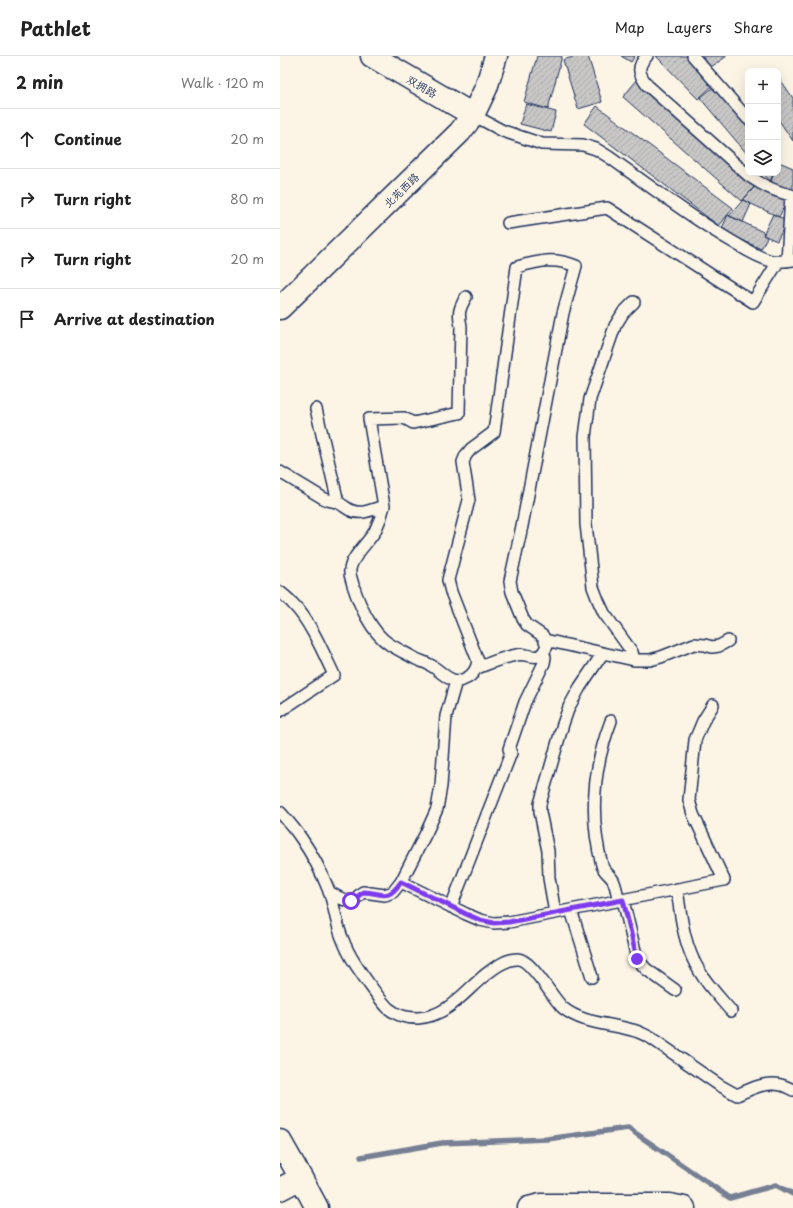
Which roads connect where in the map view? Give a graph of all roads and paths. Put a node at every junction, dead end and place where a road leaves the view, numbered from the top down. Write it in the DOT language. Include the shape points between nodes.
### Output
graph roads {
  1 [pos="372,56"];
  2 [pos="496,56"];
  3 [pos="646,56"];
  4 [pos="694,56"];
  5 [pos="473,115"];
  6 [pos="745,116"];
  7 [pos="508,223"];
  8 [pos="786,261"];
  9 [pos="466,297"];
  10 [pos="634,302"];
  11 [pos="281,311"];
  12 [pos="316,409"];
  13 [pos="280,472"];
  14 [pos="338,502"];
  15 [pos="384,506"];
  16 [pos="280,592"];
  17 [pos="545,640"];
  18 [pos="728,641"];
  19 [pos="544,652"];
  20 [pos="603,653"];
  21 [pos="634,660"];
  22 [pos="477,668"];
  23 [pos="456,681"];
  24 [pos="713,705"];
  25 [pos="280,711"];
  26 [pos="612,721"];
  27 [pos="280,812"];
  28 [pos="401,882"];
  29 [pos="677,889"];
  30 [pos="329,892"];
  31 [pos="621,900"];
  32 [pos="452,907"];
  33 [pos="571,910"];
  34 [pos="555,913"];
  35 [pos="592,977"];
  36 [pos="675,990"];
  37 [pos="731,1011"];
  38 [pos="793,1090"];
  39 [pos="280,1141"];
  40 [pos="301,1178"];
  41 [pos="280,1189"];
  42 [pos="316,1208"];
  43 [pos="529,1208"];
  44 [pos="684,1208"];
  1 -- 5 [label="main road, 双拥路"];
  2 -- 5 [label="main road, 北苑西路" via="486,88"];
  3 -- 8 [label="lane" via="639,67 647,86 749,176 760,184 791,195"];
  4 -- 6 [label="lane"];
  5 -- 8 [label="lane" via="503,131 542,144 583,145 596,149 714,231 761,257"];
  5 -- 11 [label="main road, 北苑西路" via="460,132"];
  7 -- 8 [label="lane" via="607,208 753,302"];
  9 -- 15 [label="lane" via="459,311 459,413 414,422 404,418 369,419"];
  10 -- 21 [label="lane" via="614,326 590,399 586,437 586,524 593,587 604,613 632,652"];
  12 -- 14 [label="lane"];
  13 -- 14 [label="lane" via="323,498"];
  14 -- 15 [label="lane" via="358,513"];
  15 -- 23 [label="lane" via="375,531 350,569 358,600 374,629 384,640"];
  16 -- 25 [label="lane" via="305,618 334,675"];
  17 -- 19 [label="lane" via="547,646"];
  17 -- 20 [label="lane"];
  17 -- 22 [label="lane" via="523,619 510,581 524,521 563,312 576,266 568,262 550,260 517,267 494,432 471,449 463,462 469,500 448,580 478,661"];
  18 -- 21 [label="lane" via="712,647 694,644 650,660"];
  19 -- 22 [label="lane" via="539,656 516,655"];
  19 -- 32 [label="lane" via="544,663 525,702 509,749 511,753"];
  20 -- 21 [label="lane"];
  20 -- 34 [label="lane" via="569,707 540,804"];
  22 -- 23 [label="lane" via="468,678"];
  23 -- 28 [label="lane" via="446,716 441,786 436,809"];
  24 -- 29 [label="lane" via="695,740 689,800 724,880"];
  26 -- 31 [label="lane" via="596,779 594,817 602,868 613,880"];
  27 -- 30 [label="lane" via="301,837"];
  28 -- 30 [label="lane" via="389,894 363,892 351,901"];
  28 -- 32 [label="lane"];
  29 -- 31 [label="lane"];
  29 -- 37 [label="lane" via="683,930 694,962"];
  30 -- 38 [label="lane" via="342,940 348,952 378,997 398,1015 424,1018 438,1013 452,1005 491,970 518,958 530,965 562,1007 572,1014 632,1030 651,1038 737,1095 768,1084 780,1084"];
  31 -- 33 [label="lane"];
  31 -- 36 [label="lane" via="637,959 646,969"];
  32 -- 34 [label="lane" via="480,920 494,923"];
  33 -- 34 [label="lane"];
  33 -- 35 [label="lane"];
  39 -- 40 [label="main road"];
  40 -- 41 [label="main road"];
  40 -- 42 [label="main road"];
  43 -- 44 [label="main road" via="541,1205 670,1205"];
}
